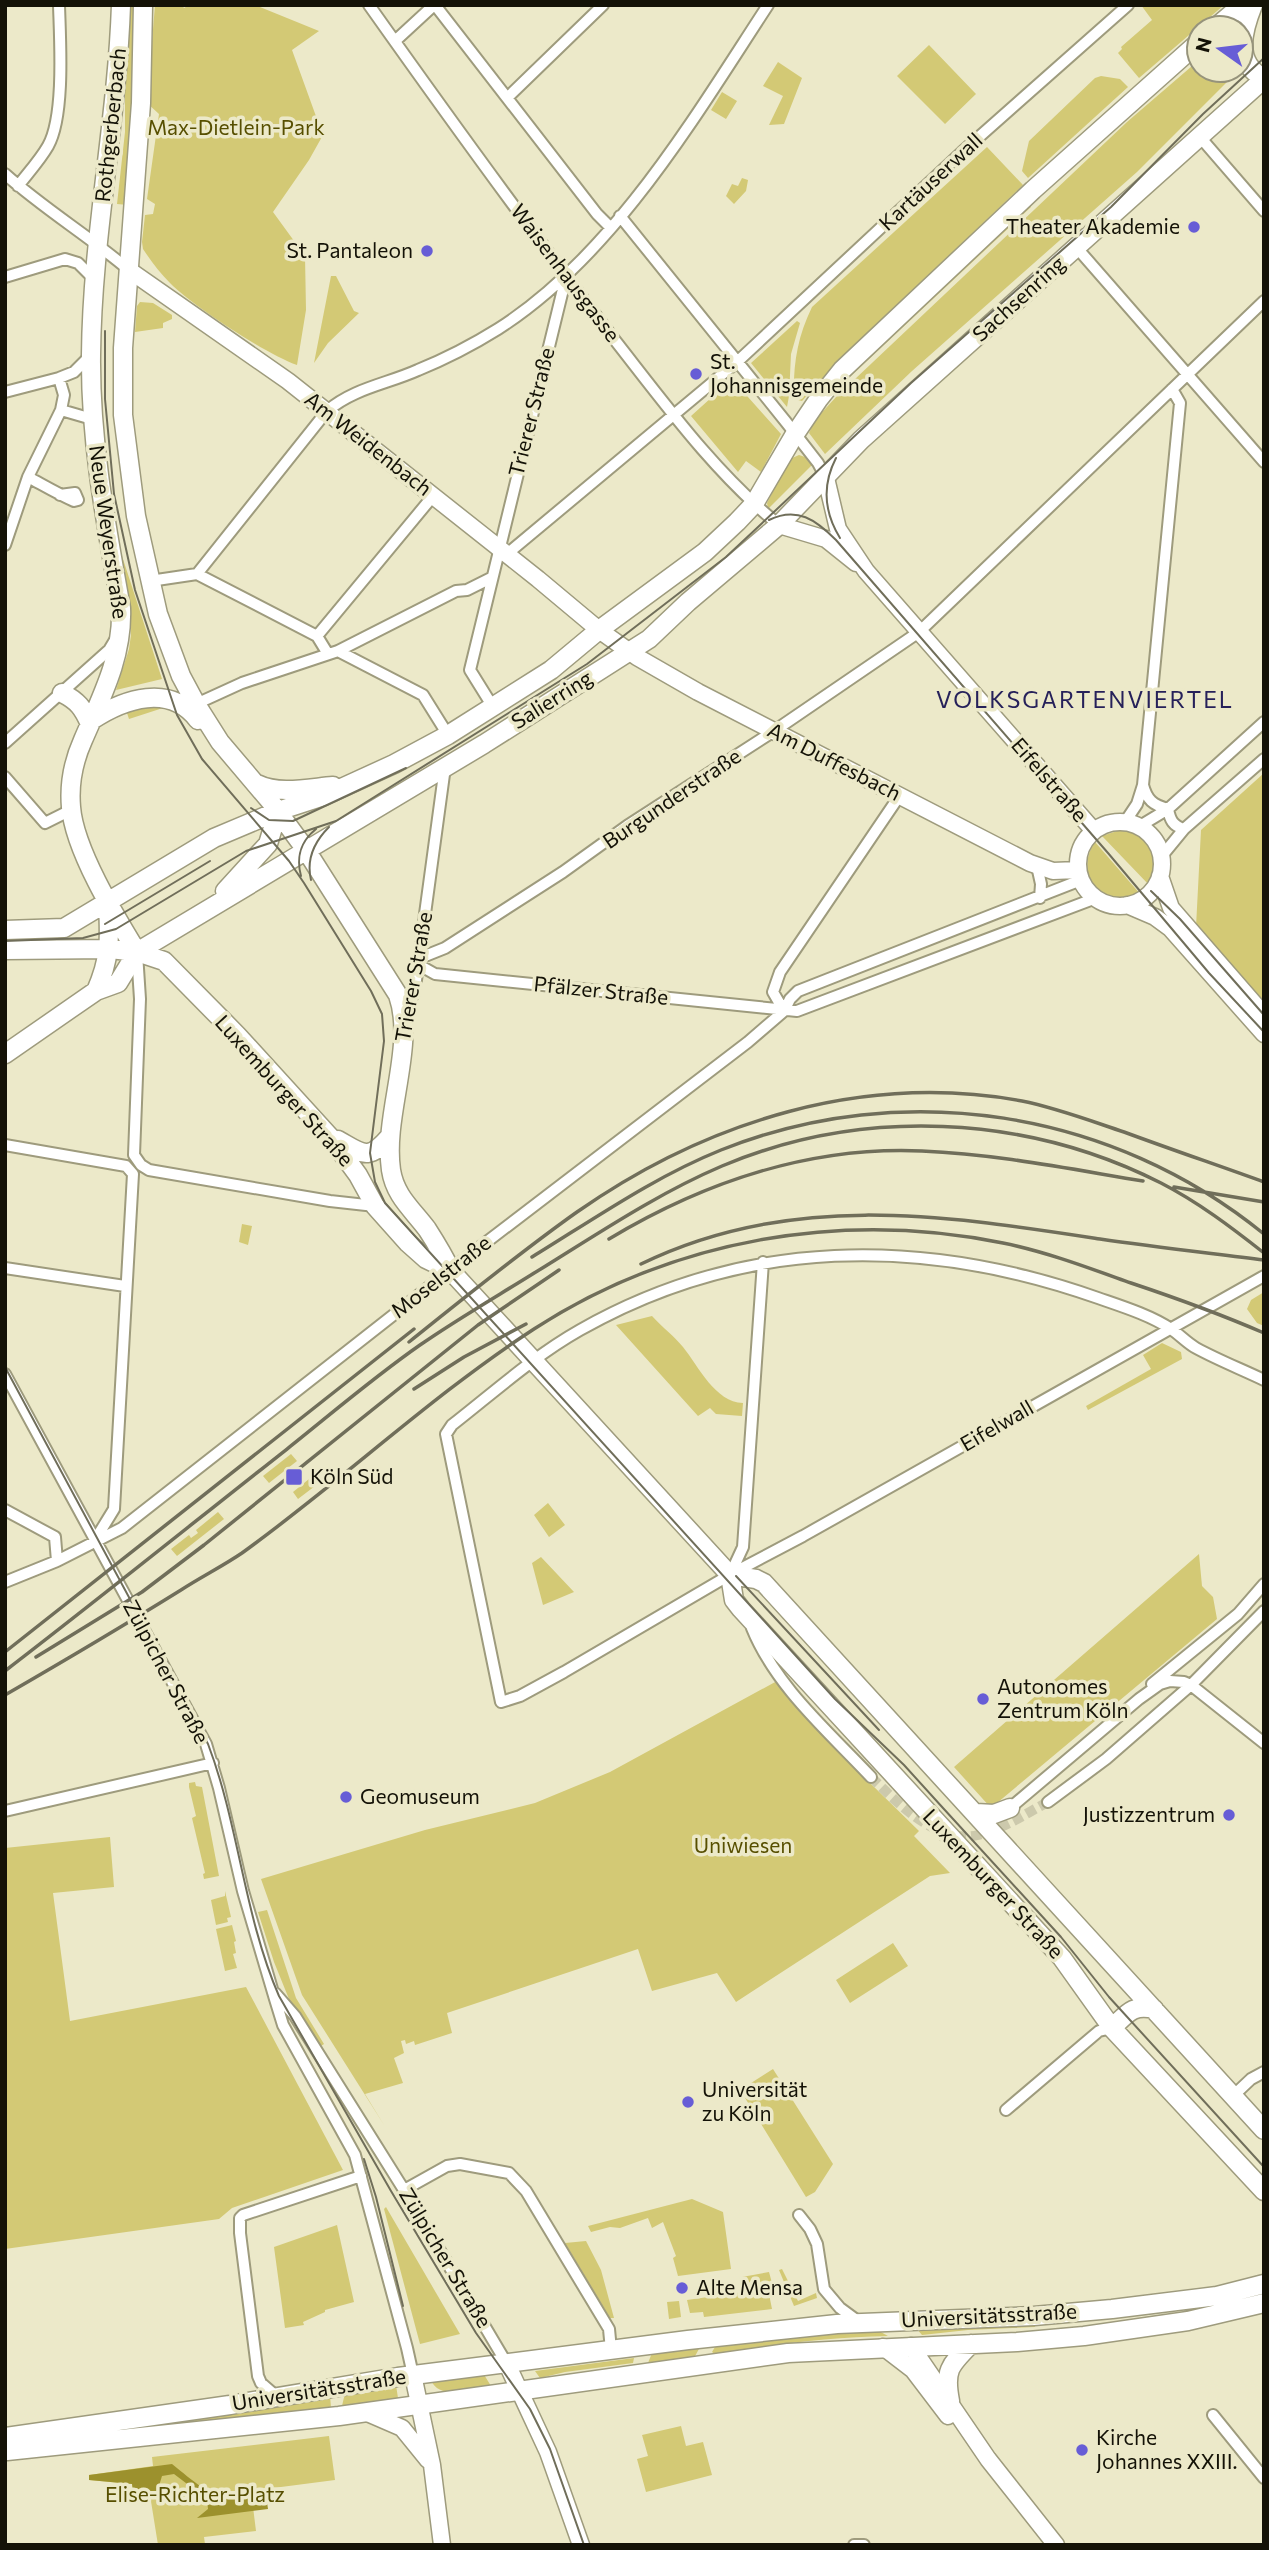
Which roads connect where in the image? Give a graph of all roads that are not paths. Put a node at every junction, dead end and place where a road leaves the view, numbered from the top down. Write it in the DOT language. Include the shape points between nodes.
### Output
graph roads {
  1 [pos="60,5"];
  2 [pos="121,5"];
  3 [pos="143,5"];
  4 [pos="369,5"];
  5 [pos="434,5"];
  6 [pos="603,5"];
  7 [pos="768,5"];
  8 [pos="1128,5"];
  9 [pos="1253,5"];
  10 [pos="394,41"];
  11 [pos="1185,54"];
  12 [pos="1264,78"];
  13 [pos="508,98"];
  14 [pos="1200,137"];
  15 [pos="5,174"];
  16 [pos="18,186"];
  17 [pos="1264,211"];
  18 [pos="620,216"];
  19 [pos="610,227"];
  20 [pos="99,245"];
  21 [pos="1077,248"];
  22 [pos="129,270"];
  23 [pos="5,277"];
  24 [pos="566,277"];
  25 [pos="95,280"];
  26 [pos="1264,300"];
  27 [pos="91,355"];
  28 [pos="737,362"];
  29 [pos="1187,374"];
  30 [pos="59,378"];
  31 [pos="1172,389"];
  32 [pos="5,391"];
  33 [pos="61,411"];
  34 [pos="327,411"];
  35 [pos="673,414"];
  36 [pos="92,419"];
  37 [pos="795,434"];
  38 [pos="1264,462"];
  39 [pos="28,477"];
  40 [pos="825,479"];
  41 [pos="60,495"];
  42 [pos="433,496"];
  43 [pos="754,504"];
  44 [pos="779,525"];
  45 [pos="5,545"];
  46 [pos="503,551"];
  47 [pos="866,570"];
  48 [pos="197,574"];
  49 [pos="491,578"];
  50 [pos="150,581"];
  51 [pos="598,630"];
  52 [pos="122,631"];
  53 [pos="919,632"];
  54 [pos="317,636"];
  55 [pos="333,652"];
  56 [pos="630,652"];
  57 [pos="62,693"];
  58 [pos="196,704"];
  59 [pos="493,708"];
  60 [pos="91,722"];
  61 [pos="1264,722"];
  62 [pos="774,731"];
  63 [pos="447,735"];
  64 [pos="220,742"];
  65 [pos="5,743"];
  66 [pos="1264,759"];
  67 [pos="445,767"];
  68 [pos="5,776"];
  69 [pos="354,783"];
  70 [pos="257,784"];
  71 [pos="1143,785"];
  72 [pos="900,795"];
  73 [pos="1168,809"];
  74 [pos="71,810"];
  75 [pos="278,811"];
  76 [pos="1132,824"];
  77 [pos="239,828"];
  78 [pos="1184,829"];
  79 [pos="1094,831"];
  80 [pos="306,850"];
  81 [pos="262,852"];
  82 [pos="1161,857"];
  83 [pos="1037,866"];
  84 [pos="1080,875"];
  85 [pos="1160,876"];
  86 [pos="1040,898"];
  87 [pos="1096,898"];
  88 [pos="108,901"];
  89 [pos="211,905"];
  90 [pos="1127,905"];
  91 [pos="5,930"];
  92 [pos="110,949"];
  93 [pos="5,950"];
  94 [pos="137,952"];
  95 [pos="419,961"];
  96 [pos="96,991"];
  97 [pos="785,1011"];
  98 [pos="404,1012"];
  99 [pos="1264,1015"];
  100 [pos="1264,1034"];
  101 [pos="5,1054"];
  102 [pos="390,1136"];
  103 [pos="331,1138"];
  104 [pos="5,1145"];
  105 [pos="395,1187"];
  106 [pos="375,1206"];
  107 [pos="763,1262"];
  108 [pos="5,1268"];
  109 [pos="451,1271"];
  110 [pos="1264,1276"];
  111 [pos="125,1286"];
  112 [pos="1170,1328"];
  113 [pos="533,1362"];
  114 [pos="5,1374"];
  115 [pos="1264,1380"];
  116 [pos="5,1510"];
  117 [pos="95,1540"];
  118 [pos="57,1561"];
  119 [pos="730,1575"];
  120 [pos="5,1582"];
  121 [pos="1264,1584"];
  122 [pos="1259,1598"];
  123 [pos="1264,1611"];
  124 [pos="747,1616"];
  125 [pos="1222,1653"];
  126 [pos="1170,1681"];
  127 [pos="1192,1685"];
  128 [pos="1139,1699"];
  129 [pos="1264,1742"];
  130 [pos="213,1763"];
  131 [pos="871,1777"];
  132 [pos="1048,1801"];
  133 [pos="1010,1808"];
  134 [pos="5,1811"];
  135 [pos="976,1813"];
  136 [pos="1002,1842"];
  137 [pos="273,1991"];
  138 [pos="1154,2009"];
  139 [pos="1112,2028"];
  140 [pos="1264,2073"];
  141 [pos="1233,2096"];
  142 [pos="1006,2110"];
  143 [pos="1264,2130"];
  144 [pos="361,2176"];
  145 [pos="404,2190"];
  146 [pos="1264,2191"];
  147 [pos="799,2214"];
  148 [pos="1264,2284"];
  149 [pos="1263,2303"];
  150 [pos="1034,2316"];
  151 [pos="890,2321"];
  152 [pos="859,2322"];
  153 [pos="713,2337"];
  154 [pos="1029,2341"];
  155 [pos="971,2344"];
  156 [pos="911,2346"];
  157 [pos="883,2347"];
  158 [pos="633,2348"];
  159 [pos="611,2350"];
  160 [pos="720,2363"];
  161 [pos="507,2364"];
  162 [pos="413,2375"];
  163 [pos="625,2377"];
  164 [pos="520,2391"];
  165 [pos="276,2396"];
  166 [pos="950,2401"];
  167 [pos="419,2404"];
  168 [pos="365,2412"];
  169 [pos="1213,2415"];
  170 [pos="7,2444"];
  171 [pos="988,2459"];
  172 [pos="432,2465"];
  173 [pos="1264,2478"];
  174 [pos="442,2545"];
  175 [pos="581,2545"];
  176 [pos="854,2545"];
  177 [pos="864,2545"];
  178 [pos="1056,2545"];
  1 -- 16 [label="street" via="53,134"];
  2 -- 20 [label="main road, Rothgerberbach"];
  3 -- 22 [label="main road, Rothgerberbach"];
  4 -- 10 [label="street, Waisenhausgasse"];
  5 -- 10 [label="street"];
  5 -- 13 [label="street"];
  6 -- 13 [label="street"];
  7 -- 18 [label="street" via="677,144"];
  8 -- 28 [label="street, Kartäuserwall"];
  9 -- 12 [label="main road" via="1242,49 1250,70"];
  10 -- 24 [label="street, Waisenhausgasse"];
  11 -- 37 [label="main road" via="842,370"];
  12 -- 14 [label="main road, Sachsenring"];
  13 -- 19 [label="street"];
  14 -- 17 [label="street"];
  14 -- 21 [label="main road, Sachsenring"];
  15 -- 16 [label="street"];
  16 -- 20 [label="street"];
  18 -- 19 [label="street"];
  18 -- 28 [label="street"];
  19 -- 24 [label="street"];
  20 -- 22 [label="street"];
  20 -- 25 [label="main road, Neue Weyerstraße"];
  21 -- 29 [label="street"];
  21 -- 40 [label="main road, Sachsenring" via="861,440"];
  22 -- 34 [label="street, Am Weidenbach"];
  22 -- 50 [label="main road, Neue Weyerstraße" via="123,415 131,486"];
  23 -- 25 [label="street" via="65,260 78,263"];
  24 -- 34 [label="street" via="497,329 420,370 342,398"];
  24 -- 35 [label="street, Waisenhausgasse"];
  24 -- 46 [label="street, Trierer Straße"];
  25 -- 27 [label="main road, Neue Weyerstraße"];
  26 -- 29 [label="street, Burgunderstraße"];
  27 -- 30 [label="street" via="74,372"];
  27 -- 36 [label="main road, Neue Weyerstraße"];
  28 -- 35 [label="street, Kartäuserwall"];
  28 -- 37 [label="street"];
  29 -- 31 [label="street, Burgunderstraße"];
  29 -- 38 [label="street"];
  30 -- 32 [label="street"];
  30 -- 33 [label="street" via="64,395"];
  31 -- 53 [label="street, Burgunderstraße"];
  31 -- 71 [label="street" via="1180,403"];
  33 -- 36 [label="street"];
  33 -- 39 [label="street"];
  34 -- 42 [label="street, Am Weidenbach"];
  34 -- 48 [label="street"];
  35 -- 43 [label="street, Waisenhausgasse"];
  35 -- 46 [label="street, Kartäuserwall"];
  36 -- 52 [label="main road, Neue Weyerstraße"];
  37 -- 40 [label="street"];
  37 -- 43 [label="main road"];
  39 -- 41 [label="street"];
  39 -- 45 [label="street"];
  40 -- 44 [label="main road, Sachsenring"];
  40 -- 47 [label="street, Eifelstraße" via="838,528"];
  42 -- 46 [label="street, Am Weidenbach"];
  42 -- 54 [label="street"];
  43 -- 44 [label="street, Waisenhausgasse"];
  43 -- 51 [label="main road, Salierring" via="705,552"];
  44 -- 47 [label="street, Eifelstraße" via="825,539"];
  44 -- 56 [label="main road, Salierring"];
  46 -- 49 [label="street, Trierer Straße"];
  46 -- 51 [label="street, Am Weidenbach"];
  47 -- 53 [label="street, Eifelstraße"];
  48 -- 50 [label="street"];
  48 -- 54 [label="street"];
  49 -- 55 [label="street"];
  49 -- 59 [label="street" via="470,670"];
  50 -- 58 [label="main road, Neue Weyerstraße" via="163,628"];
  51 -- 56 [label="street, Am Duffesbach"];
  51 -- 59 [label="main road, Salierring" via="551,670"];
  52 -- 57 [label="street" via="109,650"];
  52 -- 60 [label="main road, Neue Weyerstraße"];
  53 -- 62 [label="street, Burgunderstraße"];
  53 -- 79 [label="street, Eifelstraße"];
  54 -- 55 [label="street"];
  55 -- 58 [label="street"];
  55 -- 63 [label="street" via="423,695"];
  56 -- 62 [label="street, Am Duffesbach"];
  56 -- 67 [label="main road, Salierring"];
  57 -- 60 [label="main road" via="77,701"];
  57 -- 65 [label="street"];
  58 -- 64 [label="main road, Neue Weyerstraße"];
  59 -- 63 [label="main road, Salierring"];
  60 -- 64 [label="main road" via="130,700 162,698 188,708"];
  60 -- 74 [label="main road, Neue Weyerstraße" via="72,778"];
  61 -- 73 [label="street"];
  62 -- 72 [label="street, Am Duffesbach"];
  62 -- 95 [label="street, Burgunderstraße" via="542,886"];
  63 -- 69 [label="main road, Salierring"];
  64 -- 70 [label="main road, Neue Weyerstraße"];
  66 -- 78 [label="street"];
  67 -- 80 [label="main road, Salierring"];
  67 -- 95 [label="street, Trierer Straße"];
  68 -- 74 [label="street" via="45,823"];
  69 -- 70 [label="main road" via="283,790"];
  69 -- 75 [label="main road, Salierring"];
  70 -- 75 [label="main road, Neue Weyerstraße"];
  71 -- 73 [label="street" via="1154,805"];
  71 -- 76 [label="street"];
  72 -- 83 [label="street, Am Duffesbach"];
  72 -- 97 [label="street" via="780,972 773,992"];
  73 -- 76 [label="street"];
  73 -- 78 [label="street" via="1169,819"];
  74 -- 88 [label="main road"];
  75 -- 77 [label="main road, Salierring"];
  75 -- 80 [label="main road, Neue Weyerstraße"];
  75 -- 81 [label="main road"];
  76 -- 79 [label="street" via="1104,825"];
  76 -- 82 [label="street" via="1156,843"];
  77 -- 81 [label="main road" via="261,834"];
  77 -- 88 [label="main road, Salierring"];
  78 -- 82 [label="street"];
  79 -- 84 [label="street" via="1081,850"];
  80 -- 89 [label="main road, Salierring"];
  80 -- 98 [label="main road" via="398,995"];
  81 -- 89 [label="main road"];
  82 -- 85 [label="street"];
  83 -- 84 [label="street, Am Duffesbach"];
  83 -- 86 [label="street"];
  84 -- 86 [label="street"];
  84 -- 87 [label="street"];
  85 -- 90 [label="street" via="1149,894"];
  85 -- 99 [label="street" via="1171,908"];
  86 -- 97 [label="street" via="798,991"];
  87 -- 90 [label="street"];
  87 -- 97 [label="street, Pfälzer Straße" via="807,1009"];
  88 -- 91 [label="main road, Salierring" via="64,928"];
  88 -- 92 [label="main road"];
  88 -- 94 [label="main road"];
  89 -- 94 [label="main road"];
  90 -- 100 [label="street" via="1170,928"];
  92 -- 93 [label="main road, Luxemburger Straße"];
  92 -- 94 [label="main road, Luxemburger Straße"];
  92 -- 96 [label="main road"];
  94 -- 96 [label="main road" via="118,984"];
  94 -- 103 [label="main road, Luxemburger Straße" via="172,967"];
  94 -- 106 [label="street" via="140,999 134,1155 141,1165 149,1170"];
  95 -- 97 [label="street, Pfälzer Straße" via="435,974"];
  95 -- 98 [label="street, Trierer Straße" via="414,993"];
  96 -- 101 [label="main road"];
  97 -- 109 [label="street, Moselstraße"];
  98 -- 102 [label="main road, Trierer Straße"];
  102 -- 103 [label="main road" via="370,1153 352,1151"];
  102 -- 105 [label="main road, Trierer Straße"];
  103 -- 106 [label="main road, Luxemburger Straße"];
  104 -- 111 [label="street" via="125,1166 133,1174"];
  105 -- 109 [label="main road, Luxemburger Straße"];
  106 -- 109 [label="main road, Luxemburger Straße" via="426,1259"];
  107 -- 112 [label="street" via="859,1254 977,1265 1099,1298"];
  107 -- 113 [label="street" via="689,1282 614,1312"];
  107 -- 119 [label="street" via="743,1547"];
  108 -- 111 [label="street"];
  109 -- 113 [label="main road, Luxemburger Straße"];
  109 -- 117 [label="street, Moselstraße" via="122,1528"];
  110 -- 112 [label="street, Eifelwall"];
  111 -- 117 [label="street" via="114,1508"];
  112 -- 115 [label="street" via="1193,1347"];
  112 -- 119 [label="street, Eifelwall"];
  113 -- 119 [label="main road, Luxemburger Straße"];
  113 -- 119 [label="street, Eifelwall" via="452,1425 445,1437 501,1702 564,1672"];
  114 -- 117 [label="street, Zülpicher Straße"];
  116 -- 118 [label="street" via="55,1536"];
  117 -- 118 [label="street, Moselstraße"];
  117 -- 130 [label="street, Zülpicher Straße"];
  118 -- 120 [label="street, Moselstraße"];
  119 -- 124 [label="main road, Luxemburger Straße" via="734,1600"];
  119 -- 135 [label="main road, Luxemburger Straße" via="764,1583"];
  121 -- 122 [label="street"];
  122 -- 128 [label="street"];
  123 -- 125 [label="street"];
  124 -- 131 [label="street" via="775,1671"];
  124 -- 139 [label="main road, Luxemburger Straße" via="1062,1958"];
  125 -- 126 [label="street" via="1195,1672"];
  125 -- 127 [label="street"];
  126 -- 127 [label="street"];
  126 -- 128 [label="street"];
  127 -- 129 [label="street"];
  127 -- 132 [label="street" via="1106,1759"];
  128 -- 133 [label="street"];
  130 -- 134 [label="street"];
  130 -- 137 [label="street, Zülpicher Straße" via="243,1891"];
  133 -- 135 [label="main road" via="994,1814"];
  133 -- 136 [label="main road"];
  135 -- 136 [label="main road, Luxemburger Straße"];
  136 -- 138 [label="main road, Luxemburger Straße"];
  137 -- 144 [label="street, Zülpicher Straße" via="283,2025 349,2144"];
  137 -- 145 [label="street, Zülpicher Straße" via="295,2016"];
  138 -- 139 [label="main road" via="1133,2008"];
  138 -- 141 [label="main road, Luxemburger Straße"];
  139 -- 142 [label="street" via="1099,2031"];
  139 -- 146 [label="main road, Luxemburger Straße"];
  140 -- 141 [label="street"];
  141 -- 143 [label="main road, Luxemburger Straße"];
  144 -- 162 [label="street, Zülpicher Straße"];
  144 -- 165 [label="street" via="240,2218 258,2376"];
  145 -- 159 [label="street" via="452,2164 514,2176 609,2329"];
  145 -- 161 [label="street, Zülpicher Straße"];
  147 -- 152 [label="street" via="817,2244 824,2288"];
  148 -- 150 [label="main road, Universitätsstraße" via="1177,2302"];
  149 -- 154 [label="main road, Universitätsstraße" via="1188,2321"];
  150 -- 151 [label="main road, Universitätsstraße"];
  150 -- 154 [label="main road" via="1041,2319 1044,2329"];
  151 -- 152 [label="main road, Universitätsstraße"];
  151 -- 156 [label="main road"];
  152 -- 153 [label="main road, Universitätsstraße"];
  153 -- 158 [label="main road, Universitätsstraße"];
  153 -- 160 [label="main road" via="707,2353"];
  154 -- 155 [label="main road, Universitätsstraße"];
  155 -- 156 [label="main road, Universitätsstraße"];
  155 -- 166 [label="main road" via="951,2364 947,2376"];
  156 -- 157 [label="main road, Universitätsstraße"];
  156 -- 166 [label="street"];
  157 -- 160 [label="main road, Universitätsstraße"];
  157 -- 171 [label="street" via="913,2370"];
  158 -- 159 [label="main road, Universitätsstraße"];
  158 -- 163 [label="main road" via="640,2353 641,2363"];
  159 -- 161 [label="main road, Universitätsstraße"];
  160 -- 163 [label="main road, Universitätsstraße"];
  161 -- 162 [label="main road, Universitätsstraße"];
  161 -- 164 [label="street, Zülpicher Straße"];
  162 -- 165 [label="main road, Universitätsstraße"];
  162 -- 167 [label="street"];
  163 -- 164 [label="main road, Universitätsstraße"];
  164 -- 167 [label="main road, Universitätsstraße"];
  164 -- 175 [label="street, Zülpicher Straße" via="548,2452"];
  165 -- 170 [label="main road, Universitätsstraße"];
  166 -- 171 [label="street"];
  167 -- 168 [label="main road, Universitätsstraße"];
  167 -- 172 [label="street"];
  168 -- 170 [label="main road, Universitätsstraße"];
  168 -- 172 [label="street" via="402,2428"];
  169 -- 173 [label="street"];
  171 -- 178 [label="street"];
  172 -- 174 [label="street"];
  176 -- 177 [label="street"];
}
